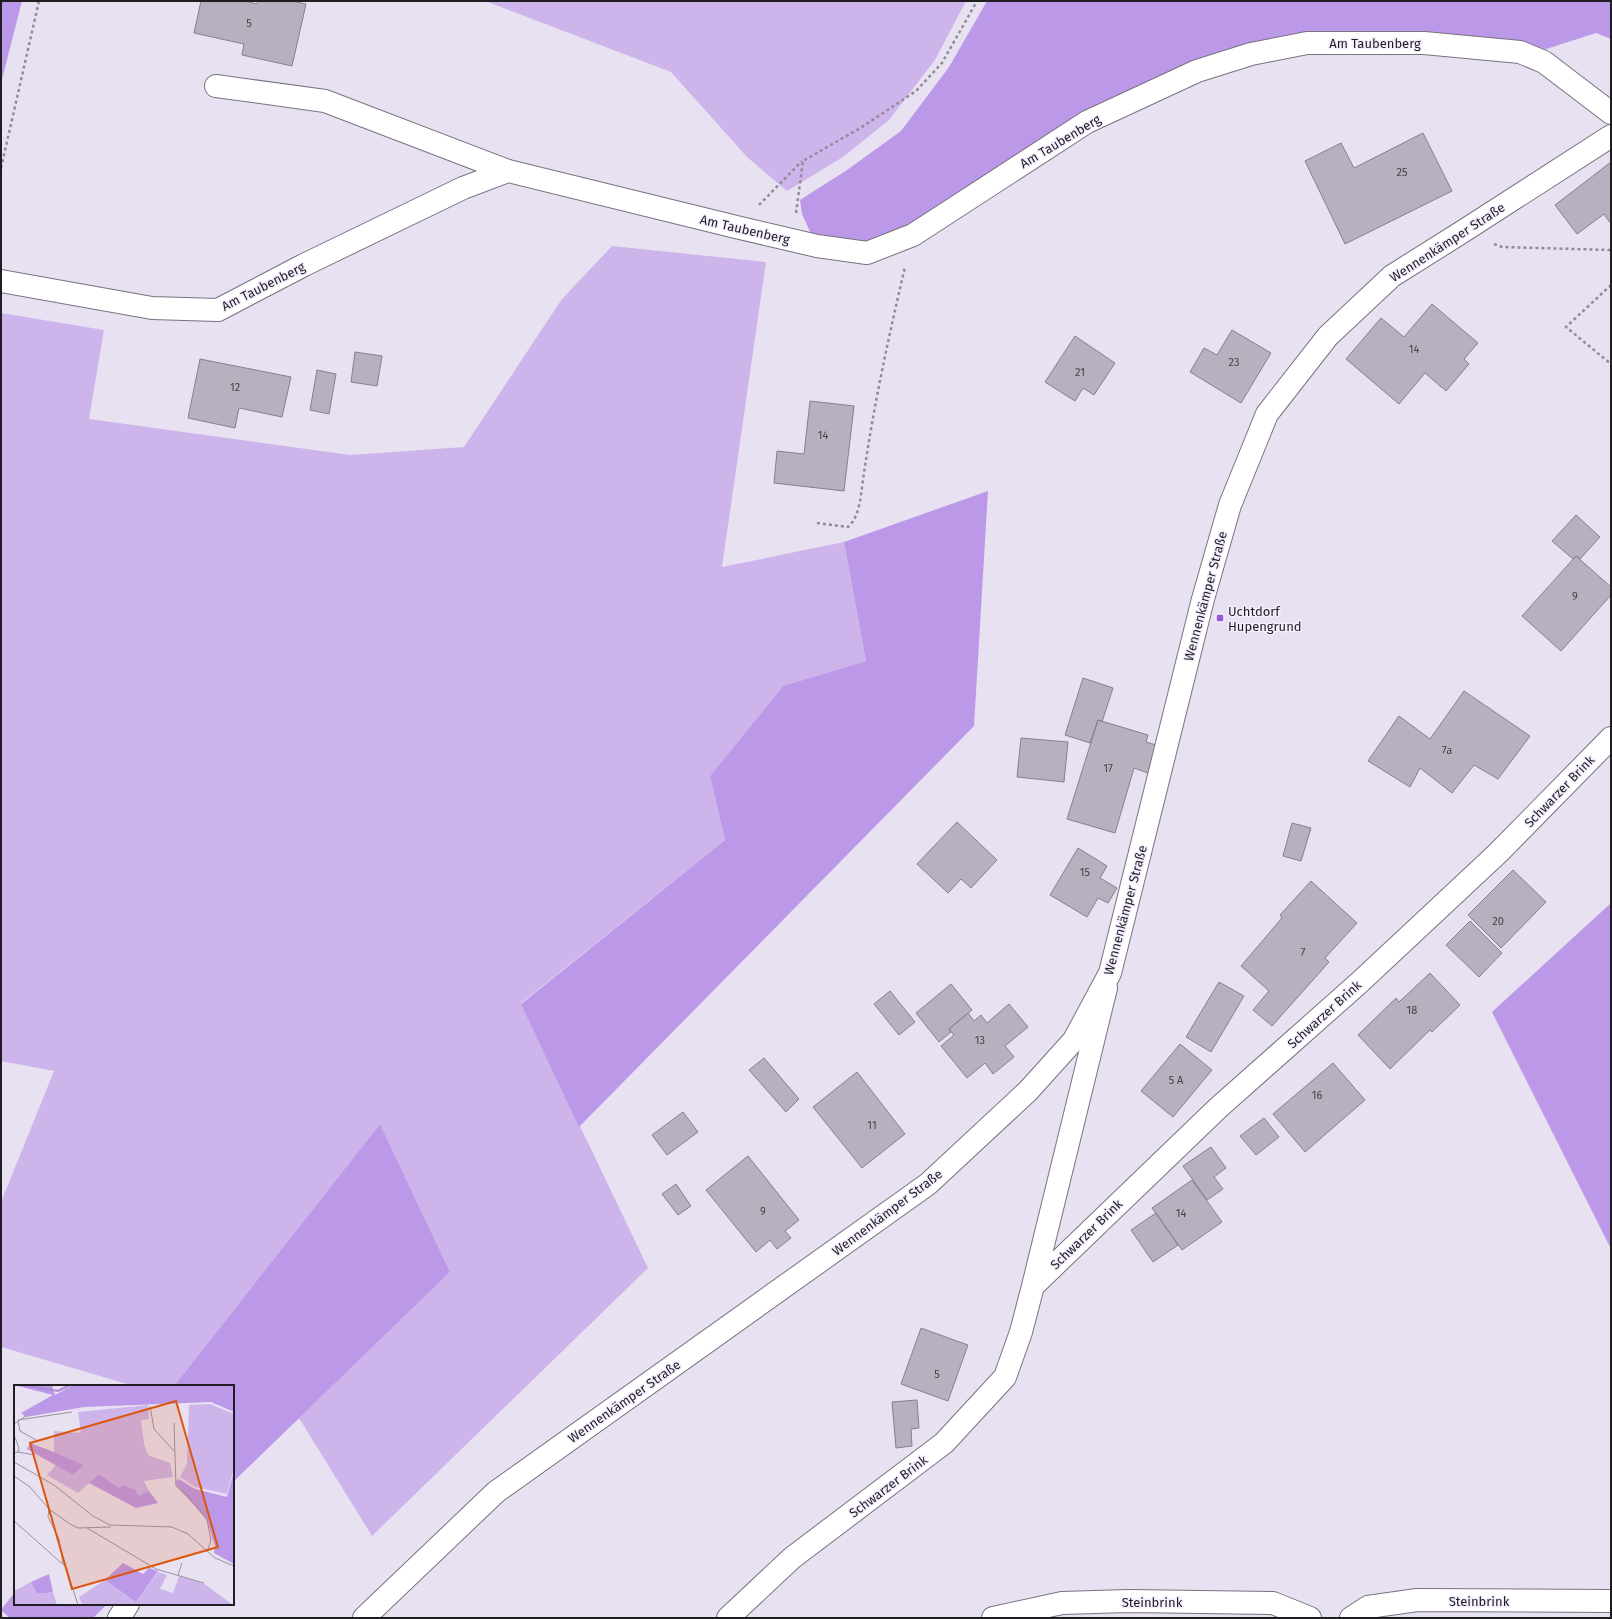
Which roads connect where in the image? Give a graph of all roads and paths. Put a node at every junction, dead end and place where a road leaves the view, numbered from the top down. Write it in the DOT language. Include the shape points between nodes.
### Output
graph roads {
  1 [pos="39,1"];
  2 [pos="977,1"];
  3 [pos="216,86"];
  4 [pos="1611,113"];
  5 [pos="1611,136"];
  6 [pos="803,161"];
  7 [pos="1,168"];
  8 [pos="508,171"];
  9 [pos="736,227"];
  10 [pos="1462,232"];
  11 [pos="913,235"];
  12 [pos="817,246"];
  13 [pos="1611,250"];
  14 [pos="1,281"];
  15 [pos="1611,285"];
  16 [pos="1611,364"];
  17 [pos="817,523"];
  18 [pos="1611,738"];
  19 [pos="1110,973"];
  20 [pos="1033,1286"];
  21 [pos="1611,1601"];
  22 [pos="127,1605"];
  23 [pos="119,1618"];
  24 [pos="364,1618"];
  25 [pos="729,1618"];
  26 [pos="993,1618"];
  27 [pos="1310,1618"];
  28 [pos="1351,1618"];
  1 -- 7 [label="path"];
  2 -- 6 [label="path" via="942,63 916,91 862,127"];
  3 -- 8 [label="street, Am Taubenberg" via="325,100"];
  4 -- 11 [label="street, Am Taubenberg" via="1544,62 1520,52 1424,43 1307,43 1251,54 1197,71 1087,122"];
  5 -- 10 [label="street, Wennenkämper Straße"];
  6 -- 9 [label="path"];
  6 -- 12 [label="path" via="796,210 798,227"];
  8 -- 9 [label="street, Am Taubenberg"];
  8 -- 14 [label="street, Am Taubenberg" via="463,188 218,310 152,308"];
  9 -- 12 [label="street, Am Taubenberg"];
  10 -- 13 [label="path" via="1502,247"];
  10 -- 19 [label="street, Wennenkämper Straße" via="1392,276 1328,336 1267,414 1230,505 1203,598"];
  11 -- 12 [label="street, Am Taubenberg" via="867,253"];
  11 -- 17 [label="path" via="872,420 860,500 854,522 848,527"];
  15 -- 16 [label="path" via="1566,327"];
  18 -- 20 [label="street, Schwarzer Brink" via="1498,853 1360,982 1218,1108"];
  19 -- 20 [label="street, Schwarzer Brink"];
  19 -- 24 [label="street, Wennenkämper Straße" via="1074,1040 1028,1092 928,1184 496,1492"];
  20 -- 25 [label="street, Schwarzer Brink" via="1021,1332 1005,1377 944,1443 792,1558"];
  21 -- 28 [label="street, Steinbrink" via="1417,1600 1368,1607"];
  22 -- 23 [label="street"];
  26 -- 27 [label="street, Steinbrink" via="1062,1603 1129,1601 1273,1603"];
}
